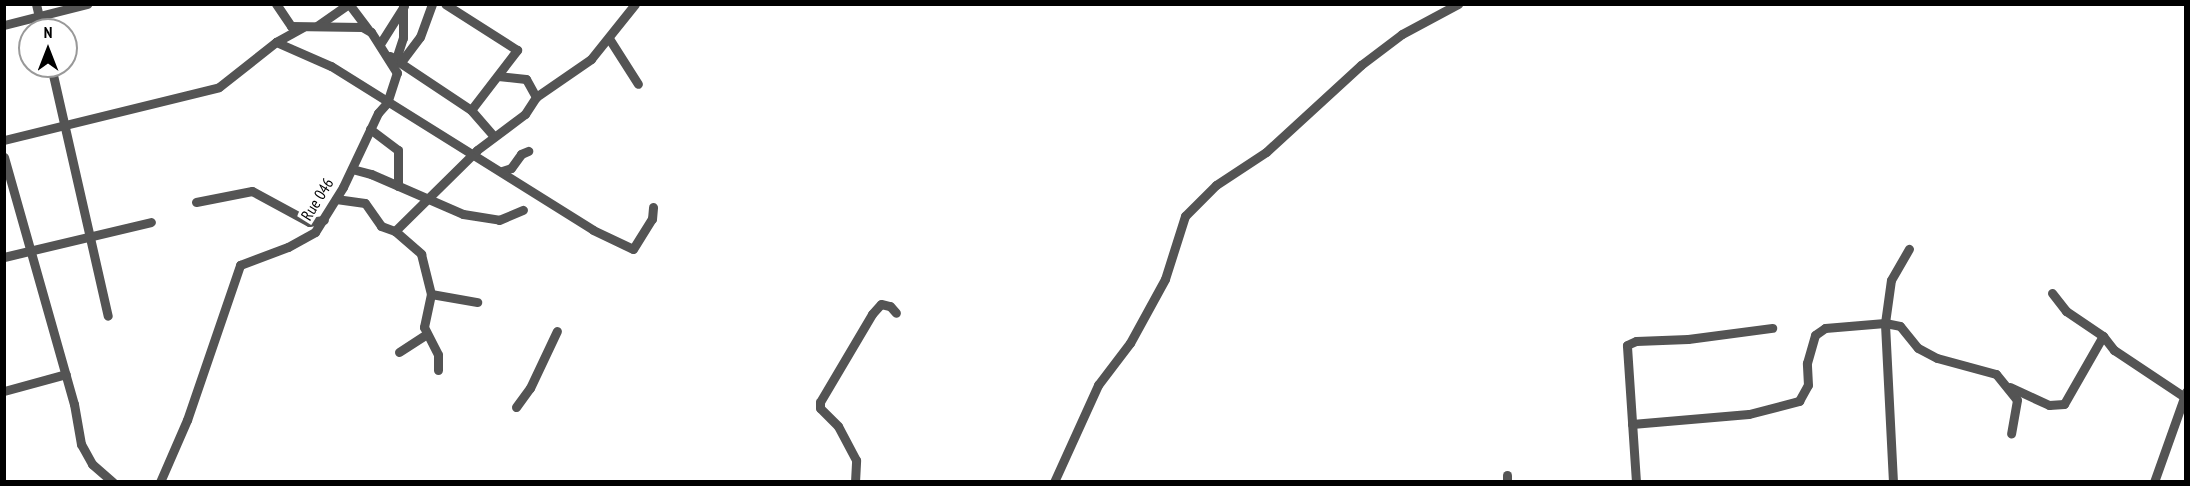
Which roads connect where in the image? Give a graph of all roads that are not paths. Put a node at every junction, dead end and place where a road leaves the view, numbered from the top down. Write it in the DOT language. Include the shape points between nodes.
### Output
graph roads {
  1 [pos="36,4"];
  2 [pos="87,4"];
  3 [pos="276,4"];
  4 [pos="349,4"];
  5 [pos="432,4"];
  6 [pos="445,4"];
  7 [pos="635,4"];
  8 [pos="1458,4"];
  9 [pos="404,5"];
  10 [pos="39,15"];
  11 [pos="40,18"];
  12 [pos="4,25"];
  13 [pos="317,26"];
  14 [pos="303,27"];
  15 [pos="371,32"];
  16 [pos="610,40"];
  17 [pos="276,42"];
  18 [pos="380,44"];
  19 [pos="386,53"];
  20 [pos="398,61"];
  21 [pos="498,76"];
  22 [pos="54,78"];
  23 [pos="638,84"];
  24 [pos="536,97"];
  25 [pos="387,103"];
  26 [pos="471,110"];
  27 [pos="65,125"];
  28 [pos="370,129"];
  29 [pos="494,136"];
  30 [pos="4,140"];
  31 [pos="528,151"];
  32 [pos="475,154"];
  33 [pos="4,157"];
  34 [pos="352,169"];
  35 [pos="502,171"];
  36 [pos="398,186"];
  37 [pos="336,199"];
  38 [pos="425,200"];
  39 [pos="196,202"];
  40 [pos="653,207"];
  41 [pos="523,210"];
  42 [pos="324,220"];
  43 [pos="151,222"];
  44 [pos="395,231"];
  45 [pos="92,236"];
  46 [pos="1909,249"];
  47 [pos="33,250"];
  48 [pos="4,257"];
  49 [pos="2052,292"];
  50 [pos="431,294"];
  51 [pos="477,302"];
  52 [pos="896,313"];
  53 [pos="108,316"];
  54 [pos="1886,323"];
  55 [pos="1772,328"];
  56 [pos="556,332"];
  57 [pos="425,335"];
  58 [pos="2103,336"];
  59 [pos="399,352"];
  60 [pos="438,370"];
  61 [pos="66,374"];
  62 [pos="2007,386"];
  63 [pos="4,391"];
  64 [pos="2184,394"];
  65 [pos="516,407"];
  66 [pos="1632,424"];
  67 [pos="2011,433"];
  68 [pos="113,482"];
  69 [pos="160,482"];
  70 [pos="855,482"];
  71 [pos="1054,482"];
  72 [pos="1636,482"];
  73 [pos="1893,482"];
  74 [pos="2154,482"];
  1 -- 10 [label="street"];
  2 -- 10 [label="street"];
  3 -- 14 [label="street" via="291,26"];
  4 -- 13 [label="street"];
  4 -- 15 [label="street, Rue 046"];
  5 -- 20 [label="street" via="420,37"];
  6 -- 21 [label="street" via="517,50"];
  7 -- 16 [label="street"];
  8 -- 71 [label="street" via="1402,34 1361,65 1266,152 1216,185 1185,216 1165,279 1130,343 1098,385"];
  9 -- 18 [label="street"];
  9 -- 20 [label="street"];
  10 -- 11 [label="street"];
  10 -- 12 [label="street"];
  13 -- 14 [label="street"];
  13 -- 15 [label="street" via="362,27"];
  14 -- 17 [label="street"];
  15 -- 18 [label="street, Rue 046"];
  16 -- 23 [label="street"];
  16 -- 24 [label="street"];
  17 -- 25 [label="street" via="332,66"];
  17 -- 27 [label="street" via="219,87"];
  18 -- 19 [label="street, Rue 046"];
  19 -- 20 [label="street"];
  19 -- 25 [label="street, Rue 046" via="397,73"];
  20 -- 26 [label="street"];
  21 -- 24 [label="street" via="526,79"];
  21 -- 26 [label="street"];
  22 -- 27 [label="street"];
  24 -- 29 [label="street" via="525,114"];
  25 -- 28 [label="street, Rue 046"];
  25 -- 32 [label="street"];
  26 -- 29 [label="street"];
  27 -- 30 [label="street"];
  27 -- 45 [label="street"];
  28 -- 34 [label="street, Rue 046"];
  28 -- 36 [label="street" via="398,150"];
  29 -- 32 [label="street"];
  31 -- 35 [label="street" via="521,154 512,168"];
  32 -- 35 [label="street"];
  32 -- 38 [label="street"];
  33 -- 47 [label="street"];
  34 -- 36 [label="street"];
  34 -- 37 [label="street, Rue 046"];
  35 -- 40 [label="street" via="593,230 633,249 652,219"];
  36 -- 38 [label="street"];
  37 -- 42 [label="street, Rue 046"];
  37 -- 44 [label="street" via="359,200 386,231"];
  38 -- 41 [label="street" via="463,214 499,220"];
  38 -- 44 [label="street"];
  39 -- 42 [label="street" via="252,191 309,222"];
  42 -- 69 [label="street, Rue 046" via="315,232 288,247 240,265 187,420"];
  43 -- 45 [label="street"];
  44 -- 50 [label="street" via="425,262"];
  45 -- 47 [label="street"];
  45 -- 53 [label="street"];
  46 -- 54 [label="street" via="1891,280"];
  47 -- 48 [label="street"];
  47 -- 61 [label="street"];
  49 -- 58 [label="street" via="2066,311"];
  50 -- 51 [label="street"];
  50 -- 57 [label="street"];
  52 -- 70 [label="street" via="881,304 872,314 820,402 820,408 838,426 856,460"];
  54 -- 62 [label="street" via="1900,326 1928,354 1996,374"];
  54 -- 66 [label="street" via="1825,328 1815,334 1807,363 1808,385 1800,401 1749,414"];
  54 -- 73 [label="street"];
  55 -- 66 [label="street" via="1627,345"];
  56 -- 65 [label="street" via="530,388"];
  57 -- 59 [label="street"];
  57 -- 60 [label="street" via="438,355"];
  58 -- 62 [label="street" via="2064,404 2049,405"];
  58 -- 64 [label="street" via="2114,351"];
  61 -- 63 [label="street"];
  61 -- 68 [label="street" via="81,444 92,464"];
  62 -- 67 [label="street" via="2017,400"];
  64 -- 74 [label="street"];
  66 -- 72 [label="street"];
}
